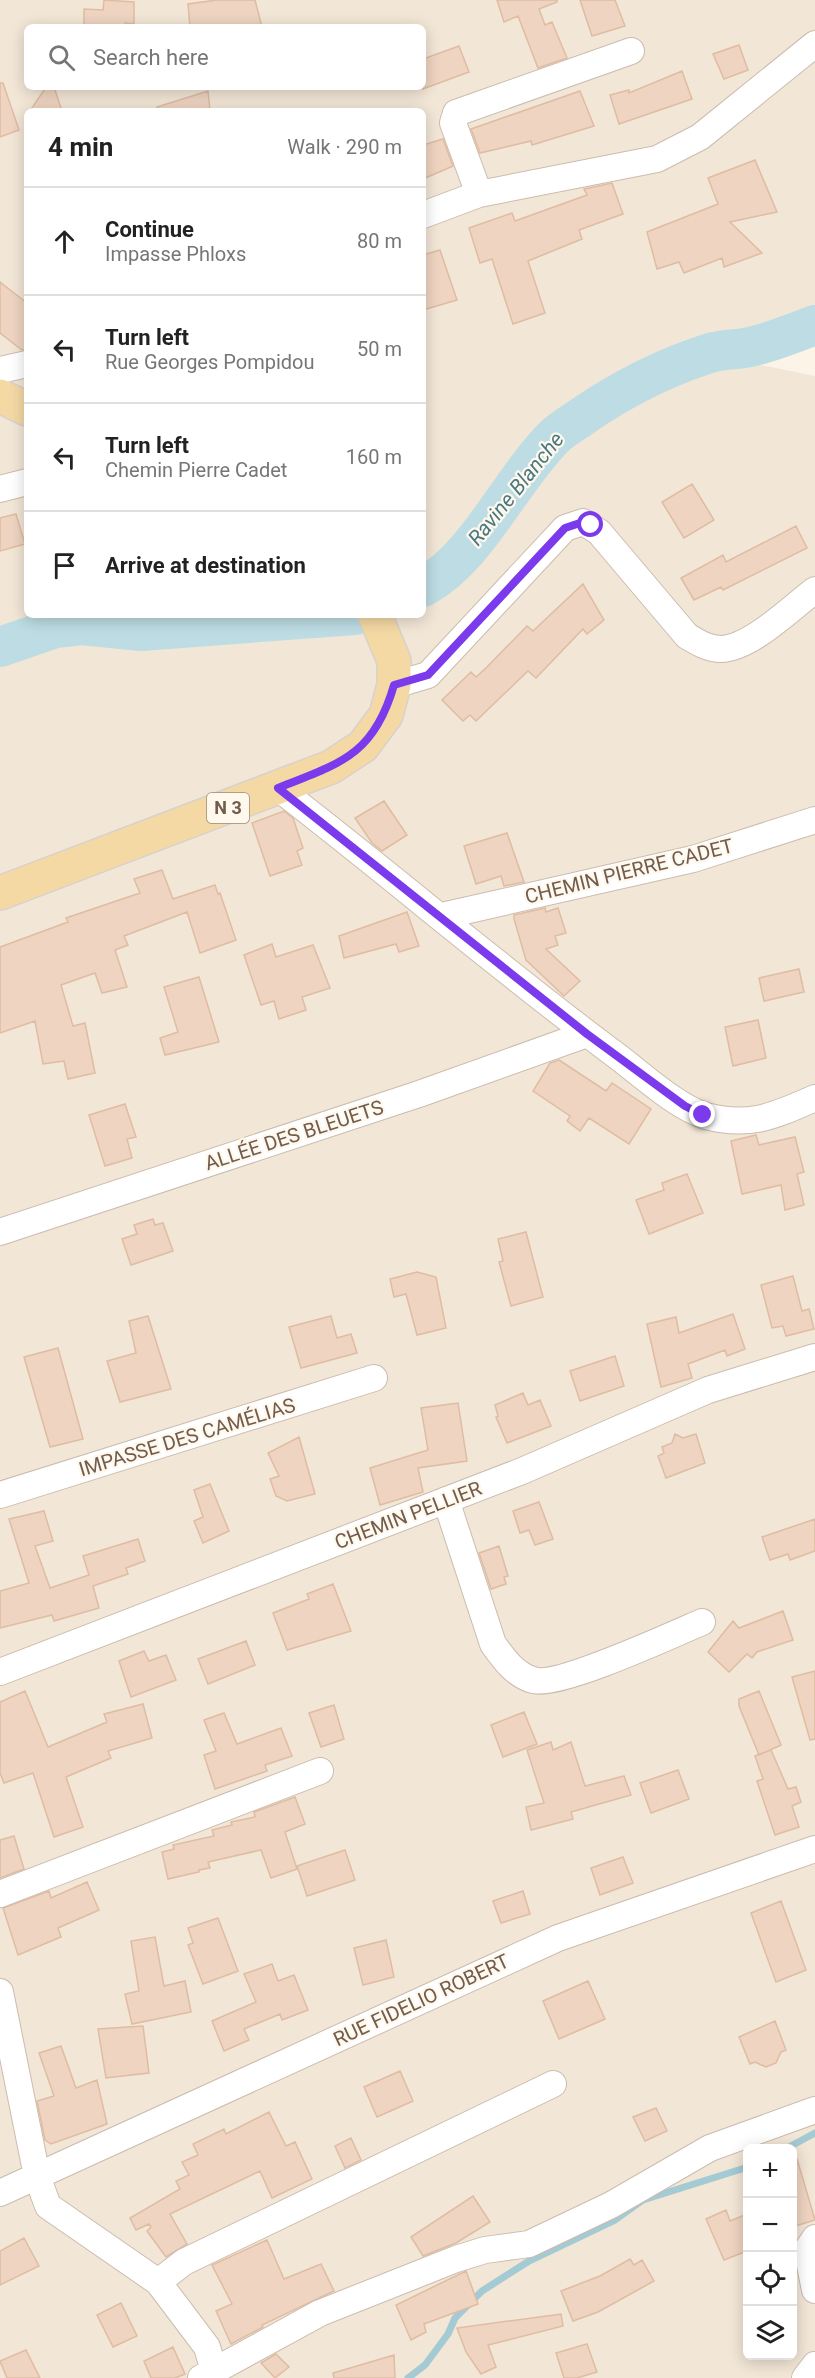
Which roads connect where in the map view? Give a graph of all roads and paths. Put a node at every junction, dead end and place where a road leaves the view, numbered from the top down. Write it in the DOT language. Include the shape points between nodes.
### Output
graph roads {
  1 [pos="815,44"];
  2 [pos="631,51"];
  3 [pos="479,194"];
  4 [pos="426,214"];
  5 [pos="24,365"];
  6 [pos="0,370"];
  7 [pos="0,396"];
  8 [pos="24,408"];
  9 [pos="24,483"];
  10 [pos="0,489"];
  11 [pos="815,590"];
  12 [pos="376,618"];
  13 [pos="394,673"];
  14 [pos="278,788"];
  15 [pos="815,820"];
  16 [pos="0,893"];
  17 [pos="442,916"];
  18 [pos="587,1034"];
  19 [pos="815,1098"];
  20 [pos="0,1232"];
  21 [pos="815,1358"];
  22 [pos="374,1378"];
  23 [pos="0,1496"];
  24 [pos="446,1500"];
  25 [pos="702,1622"];
  26 [pos="0,1672"];
  27 [pos="320,1771"];
  28 [pos="815,1849"];
  29 [pos="0,1894"];
  30 [pos="0,1992"];
  31 [pos="553,2085"];
  32 [pos="815,2110"];
  33 [pos="37,2176"];
  34 [pos="0,2193"];
  35 [pos="815,2238"];
  36 [pos="158,2282"];
  37 [pos="815,2290"];
  38 [pos="815,2365"];
  39 [pos="211,2376"];
  40 [pos="805,2378"];
  1 -- 3 [label="street" via="700,137 657,159"];
  2 -- 3 [label="street" via="456,113 453,123"];
  3 -- 4 [label="street"];
  5 -- 6 [label="street"];
  7 -- 8 [label="main road"];
  9 -- 10 [label="street"];
  11 -- 13 [label="street" via="741,644 721,649 705,646 687,636 591,525 574,523 565,528 428,675"];
  12 -- 13 [label="main road"];
  13 -- 14 [label="main road, N 3" via="386,715 363,746 331,767"];
  14 -- 16 [label="main road, N 3"];
  14 -- 17 [label="street"];
  15 -- 17 [label="street, CHEMIN PIERRE CADET" via="693,859"];
  17 -- 18 [label="street"];
  18 -- 19 [label="street" via="685,1106 724,1121 763,1120"];
  18 -- 20 [label="street, ALLÉE DES BLEUETS" via="419,1094"];
  21 -- 24 [label="street, CHEMIN PELLIER" via="708,1390"];
  22 -- 23 [label="street, IMPASSE DES CAMÉLIAS"];
  24 -- 25 [label="street" via="493,1644 504,1660 534,1681 572,1673"];
  24 -- 26 [label="street, CHEMIN PELLIER"];
  27 -- 29 [label="street"];
  28 -- 33 [label="street, RUE FIDELIO ROBERT" via="558,1938"];
  30 -- 33 [label="street"];
  31 -- 36 [label="street" via="184,2262"];
  32 -- 39 [label="street" via="710,2148 611,2205 529,2244 456,2259 320,2313"];
  33 -- 34 [label="street, RUE FIDELIO ROBERT"];
  33 -- 36 [label="street" via="48,2206"];
  35 -- 37 [label="street" via="807,2250"];
  36 -- 39 [label="street" via="207,2347"];
  38 -- 40 [label="street"];
}
